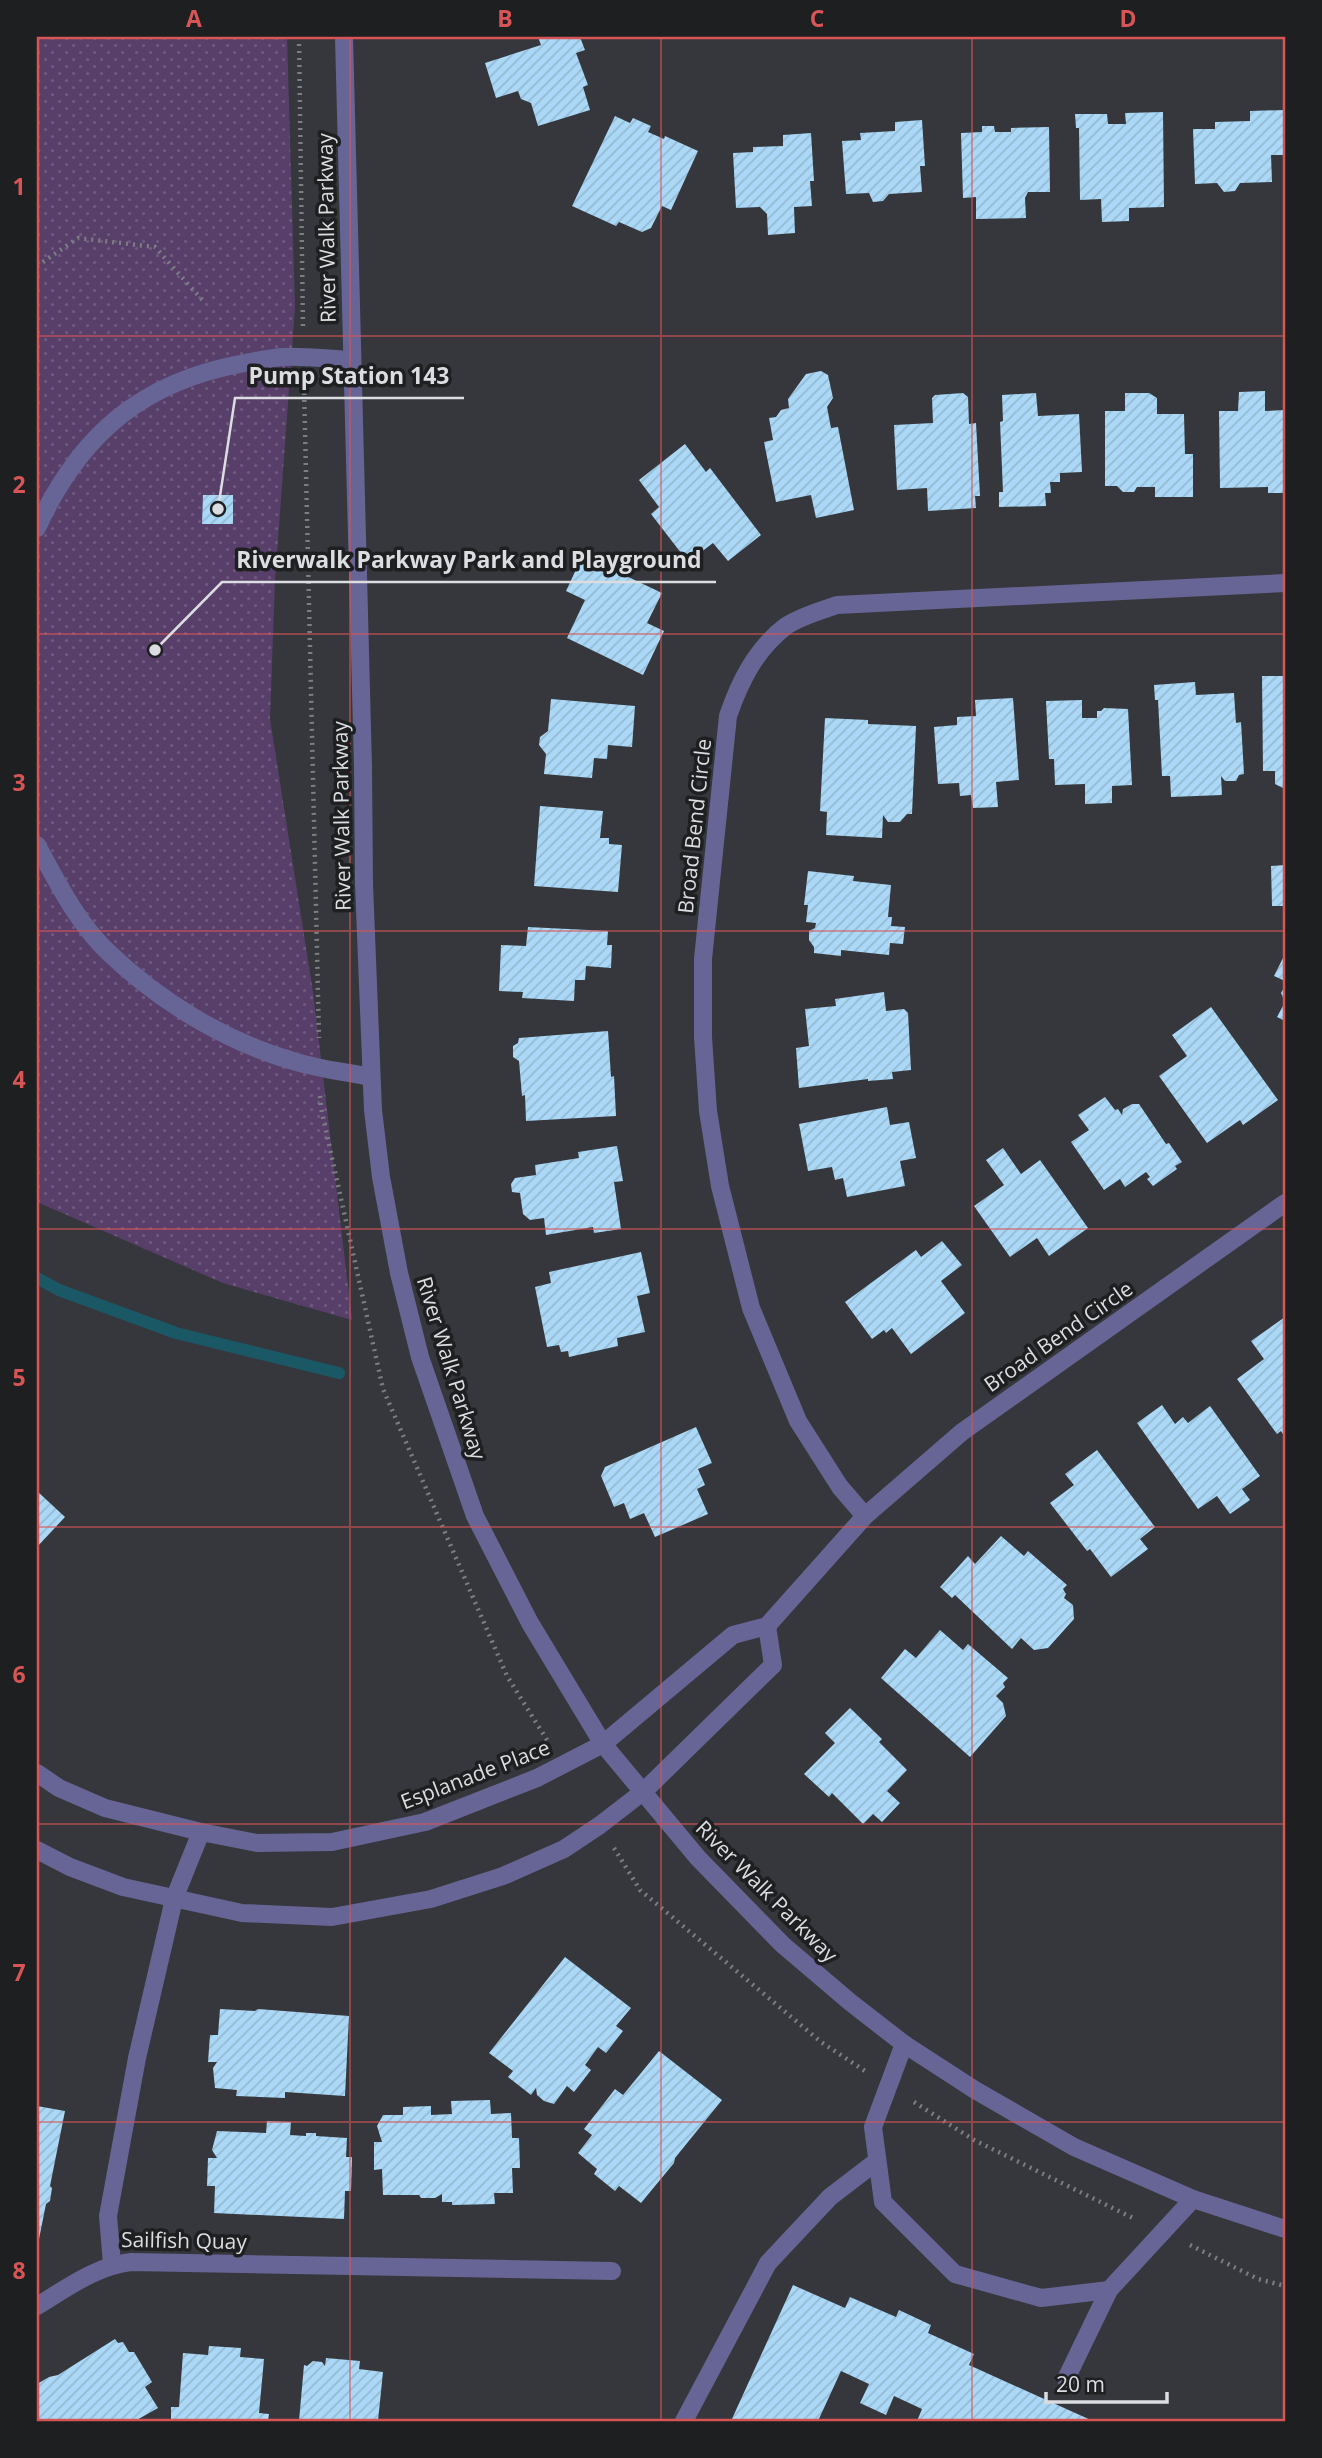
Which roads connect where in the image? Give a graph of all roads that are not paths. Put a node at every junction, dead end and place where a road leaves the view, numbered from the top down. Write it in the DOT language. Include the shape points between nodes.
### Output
graph roads {
  1 [pos="344,37"];
  2 [pos="352,360"];
  3 [pos="37,528"];
  4 [pos="1285,583"];
  5 [pos="37,845"];
  6 [pos="372,1077"];
  7 [pos="1285,1203"];
  8 [pos="865,1516"];
  9 [pos="767,1626"];
  10 [pos="603,1744"];
  11 [pos="37,1773"];
  12 [pos="644,1791"];
  13 [pos="201,1832"];
  14 [pos="37,1850"];
  15 [pos="174,1899"];
  16 [pos="904,2044"];
  17 [pos="877,2161"];
  18 [pos="1194,2199"];
  19 [pos="1285,2229"];
  20 [pos="112,2264"];
  21 [pos="612,2272"];
  22 [pos="1109,2290"];
  23 [pos="37,2306"];
  24 [pos="1066,2379"];
  25 [pos="684,2421"];
  1 -- 2 [label="street, River Walk Parkway"];
  2 -- 3 [label="street" via="282,357 217,368 184,378 129,407 83,450"];
  2 -- 6 [label="street, River Walk Parkway"];
  4 -- 8 [label="street, Broad Bend Circle" via="837,605 787,626 750,663 735,695 728,716 703,959 708,1111 720,1185 751,1308 798,1421 840,1487"];
  5 -- 6 [label="street" via="65,897 106,950 163,998 226,1036 294,1062"];
  6 -- 10 [label="street, River Walk Parkway" via="381,1177 398,1273 420,1357 475,1516 530,1623"];
  7 -- 8 [label="street, Broad Bend Circle" via="962,1432"];
  8 -- 9 [label="street, Broad Bend Circle"];
  9 -- 10 [label="street" via="733,1636"];
  9 -- 12 [label="street" via="773,1665"];
  10 -- 12 [label="street, River Walk Parkway"];
  10 -- 13 [label="street, Esplanade Place" via="537,1778 425,1822 332,1842 257,1843"];
  11 -- 13 [label="street, Esplanade Place" via="105,1808"];
  12 -- 15 [label="street" via="564,1849 503,1876 431,1899 332,1917 242,1913"];
  12 -- 16 [label="street, River Walk Parkway" via="698,1858 783,1945"];
  13 -- 15 [label="street, Sailfish Quay"];
  14 -- 15 [label="street" via="123,1887"];
  15 -- 20 [label="street, Sailfish Quay" via="137,2058 108,2216"];
  16 -- 17 [label="street" via="873,2127"];
  16 -- 18 [label="street, River Walk Parkway" via="1074,2147"];
  17 -- 22 [label="street" via="883,2202 955,2274 1041,2298"];
  17 -- 25 [label="street" via="830,2197 768,2263"];
  18 -- 19 [label="street, River Walk Parkway"];
  18 -- 22 [label="street"];
  20 -- 21 [label="street, Sailfish Quay"];
  20 -- 23 [label="street"];
  22 -- 24 [label="street"];
}
